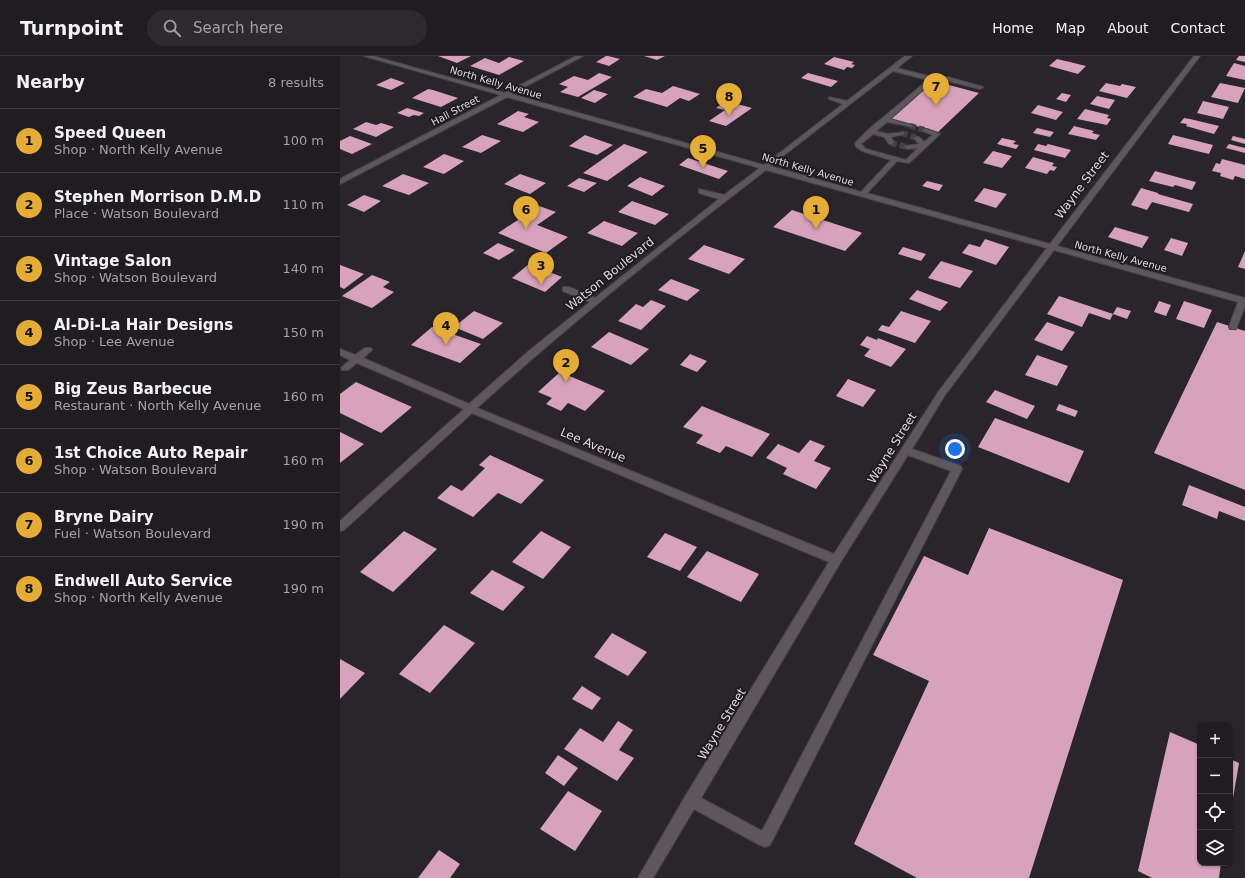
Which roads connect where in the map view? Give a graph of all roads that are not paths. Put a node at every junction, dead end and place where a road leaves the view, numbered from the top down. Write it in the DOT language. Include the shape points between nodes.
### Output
graph roads {
  1 [pos="367,56"];
  2 [pos="580,56"];
  3 [pos="909,56"];
  4 [pos="1197,56"];
  5 [pos="893,69"];
  6 [pos="932,79"];
  7 [pos="980,87"];
  8 [pos="505,95"];
  9 [pos="831,98"];
  10 [pos="848,103"];
  11 [pos="884,119"];
  12 [pos="910,126"];
  13 [pos="925,130"];
  14 [pos="870,131"];
  15 [pos="902,133"];
  16 [pos="886,136"];
  17 [pos="917,138"];
  18 [pos="891,143"];
  19 [pos="924,146"];
  20 [pos="907,147"];
  21 [pos="895,159"];
  22 [pos="764,168"];
  23 [pos="340,182"];
  24 [pos="702,191"];
  25 [pos="862,195"];
  26 [pos="725,198"];
  27 [pos="1052,247"];
  28 [pos="566,289"];
  29 [pos="1244,300"];
  30 [pos="596,301"];
  31 [pos="1233,327"];
  32 [pos="368,350"];
  33 [pos="340,352"];
  34 [pos="356,359"];
  35 [pos="344,368"];
  36 [pos="470,409"];
  37 [pos="906,450"];
  38 [pos="340,527"];
  39 [pos="836,560"];
  40 [pos="691,800"];
  41 [pos="644,878"];
  1 -- 8 [label="street, North Kelly Avenue"];
  2 -- 8 [label="street, Hall Street"];
  3 -- 5 [label="street, Watson Boulevard"];
  4 -- 27 [label="street, Wayne Street"];
  5 -- 6 [label="street"];
  5 -- 10 [label="street, Watson Boulevard"];
  6 -- 7 [label="street" via="948,79"];
  6 -- 11 [label="street"];
  8 -- 22 [label="street, North Kelly Avenue" via="678,146"];
  8 -- 23 [label="street, Hall Street"];
  9 -- 10 [label="street"];
  10 -- 22 [label="street, Watson Boulevard"];
  11 -- 12 [label="street"];
  11 -- 14 [label="street"];
  13 -- 19 [label="street" via="936,134"];
  14 -- 16 [label="street"];
  14 -- 21 [label="street" via="858,146"];
  15 -- 16 [label="street"];
  16 -- 18 [label="street"];
  17 -- 19 [label="street"];
  19 -- 20 [label="street"];
  19 -- 21 [label="street" via="907,162"];
  21 -- 25 [label="street"];
  22 -- 25 [label="street, North Kelly Avenue"];
  22 -- 26 [label="street, Watson Boulevard"];
  24 -- 26 [label="street"];
  25 -- 27 [label="street, North Kelly Avenue"];
  26 -- 30 [label="street, Watson Boulevard"];
  27 -- 29 [label="street, North Kelly Avenue"];
  27 -- 37 [label="street, Wayne Street" via="942,393"];
  28 -- 30 [label="street"];
  29 -- 31 [label="street"];
  30 -- 36 [label="street, Watson Boulevard" via="533,352"];
  32 -- 34 [label="street"];
  33 -- 34 [label="street, Lee Avenue"];
  34 -- 35 [label="street"];
  34 -- 36 [label="street, Lee Avenue"];
  36 -- 38 [label="street, Watson Boulevard"];
  36 -- 39 [label="street, Lee Avenue"];
  37 -- 39 [label="street, Wayne Street"];
  37 -- 40 [label="street" via="957,469 765,840"];
  39 -- 40 [label="street, Wayne Street"];
  40 -- 41 [label="street, Wayne Street"];
}
